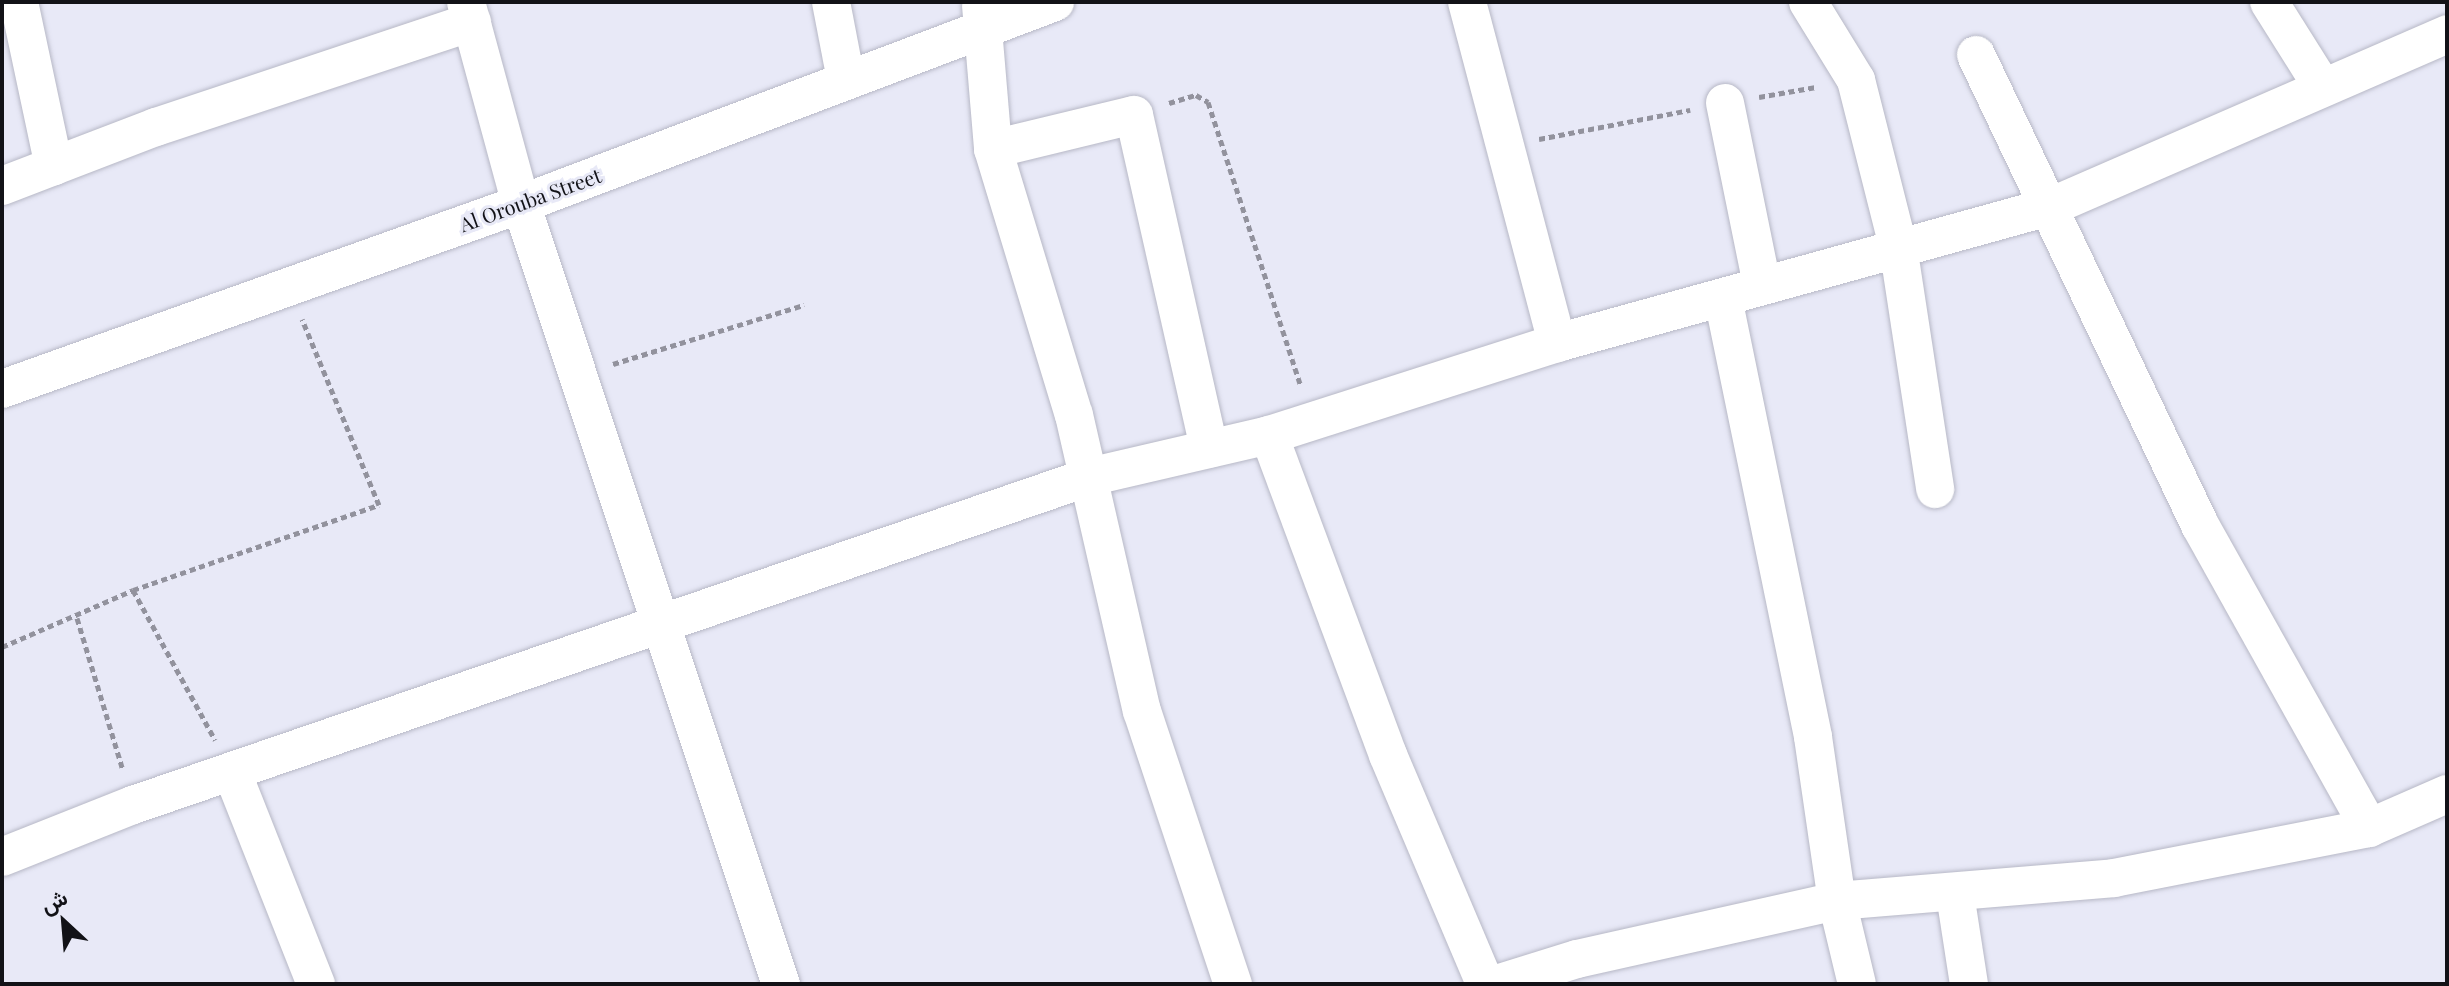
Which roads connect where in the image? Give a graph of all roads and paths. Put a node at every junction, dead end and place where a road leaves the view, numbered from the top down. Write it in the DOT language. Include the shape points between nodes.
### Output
graph roads {
  1 [pos="19,2"];
  2 [pos="831,2"];
  3 [pos="1055,2"];
  4 [pos="1467,2"];
  5 [pos="1808,2"];
  6 [pos="2269,2"];
  7 [pos="469,12"];
  8 [pos="982,14"];
  9 [pos="2447,34"];
  10 [pos="1976,55"];
  11 [pos="846,80"];
  12 [pos="1856,80"];
  13 [pos="2322,86"];
  14 [pos="1191,95"];
  15 [pos="1725,103"];
  16 [pos="1507,145"];
  17 [pos="993,149"];
  18 [pos="54,166"];
  19 [pos="2,186"];
  20 [pos="521,204"];
  21 [pos="2052,206"];
  22 [pos="1898,246"];
  23 [pos="288,285"];
  24 [pos="1762,285"];
  25 [pos="1723,298"];
  26 [pos="804,305"];
  27 [pos="1557,343"];
  28 [pos="577,375"];
  29 [pos="2,389"];
  30 [pos="1312,420"];
  31 [pos="1269,435"];
  32 [pos="1209,449"];
  33 [pos="1089,477"];
  34 [pos="1935,489"];
  35 [pos="133,590"];
  36 [pos="77,618"];
  37 [pos="662,627"];
  38 [pos="2,647"];
  39 [pos="232,772"];
  40 [pos="2447,794"];
  41 [pos="133,805"];
  42 [pos="2369,828"];
  43 [pos="2,857"];
  44 [pos="1955,894"];
  45 [pos="1837,901"];
  46 [pos="316,984"];
  47 [pos="781,984"];
  48 [pos="1233,984"];
  49 [pos="1485,984"];
  50 [pos="1497,984"];
  51 [pos="1857,984"];
  52 [pos="1969,984"];
  1 -- 18 [label="street"];
  2 -- 11 [label="street"];
  3 -- 8 [label="street, Al Orouba Street"];
  4 -- 16 [label="street"];
  5 -- 12 [label="street"];
  6 -- 13 [label="street"];
  7 -- 18 [label="street"];
  7 -- 20 [label="street"];
  8 -- 11 [label="street, Al Orouba Street"];
  8 -- 17 [label="street"];
  9 -- 13 [label="street"];
  10 -- 21 [label="street"];
  11 -- 20 [label="street, Al Orouba Street"];
  12 -- 15 [label="path"];
  12 -- 22 [label="street"];
  13 -- 21 [label="street"];
  14 -- 30 [label="path" via="1208,102"];
  15 -- 16 [label="path"];
  15 -- 24 [label="street"];
  16 -- 27 [label="street"];
  17 -- 32 [label="street" via="1134,115"];
  17 -- 33 [label="street"];
  18 -- 19 [label="street"];
  20 -- 23 [label="street, Al Orouba Street"];
  20 -- 28 [label="street"];
  21 -- 22 [label="street"];
  21 -- 42 [label="street" via="2200,525"];
  22 -- 24 [label="street"];
  22 -- 34 [label="street"];
  23 -- 29 [label="street, Al Orouba Street"];
  23 -- 35 [label="path" via="379,505"];
  24 -- 25 [label="street"];
  25 -- 27 [label="street"];
  25 -- 45 [label="street" via="1813,737"];
  26 -- 28 [label="path"];
  27 -- 30 [label="street"];
  28 -- 37 [label="street"];
  30 -- 31 [label="street"];
  31 -- 32 [label="street"];
  31 -- 49 [label="street" via="1382,741"];
  32 -- 33 [label="street"];
  33 -- 37 [label="street"];
  33 -- 48 [label="street" via="1142,711"];
  35 -- 36 [label="path"];
  35 -- 39 [label="path"];
  36 -- 38 [label="path"];
  36 -- 41 [label="path"];
  37 -- 39 [label="street"];
  37 -- 47 [label="street"];
  39 -- 41 [label="street"];
  39 -- 46 [label="street"];
  40 -- 42 [label="street"];
  41 -- 43 [label="street"];
  42 -- 44 [label="street" via="2114,878"];
  44 -- 45 [label="street"];
  44 -- 52 [label="street"];
  45 -- 50 [label="street" via="1577,959"];
  45 -- 51 [label="street"];
}
